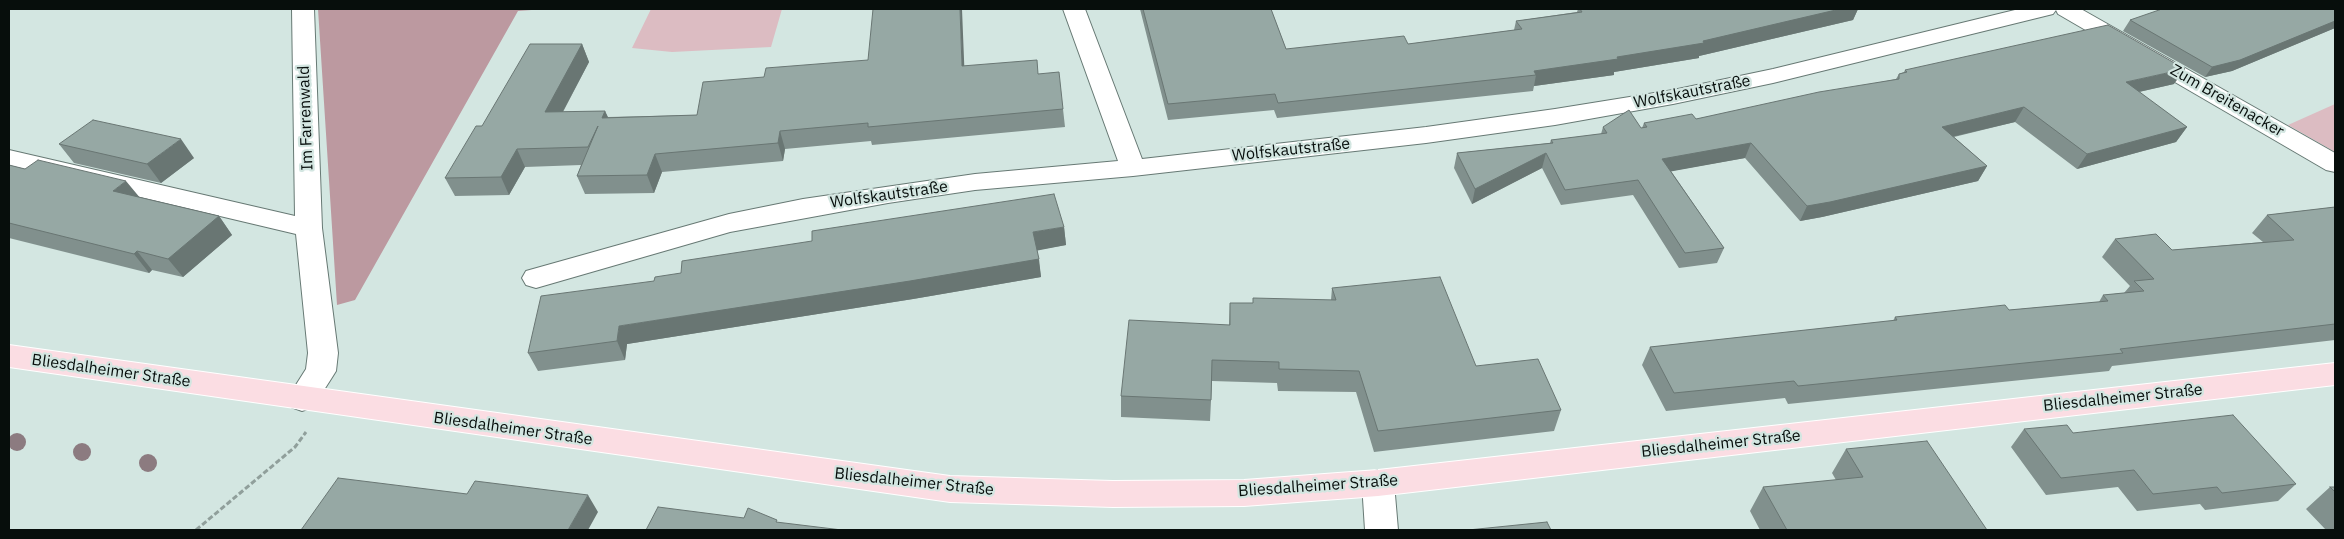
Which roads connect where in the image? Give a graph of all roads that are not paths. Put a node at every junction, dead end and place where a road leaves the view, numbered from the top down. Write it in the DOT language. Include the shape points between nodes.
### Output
graph roads {
  1 [pos="303,9"];
  2 [pos="1074,9"];
  3 [pos="2045,9"];
  4 [pos="2066,9"];
  5 [pos="9,158"];
  6 [pos="2335,164"];
  7 [pos="1133,168"];
  8 [pos="309,228"];
  9 [pos="536,278"];
  10 [pos="9,356"];
  11 [pos="2335,374"];
  12 [pos="302,399"];
  13 [pos="1378,483"];
  14 [pos="1382,530"];
  1 -- 8 [label="street, Im Farrenwald"];
  2 -- 7 [label="street"];
  3 -- 7 [label="street, Wolfskautstraße" via="1773,76 1604,109 1426,135"];
  4 -- 6 [label="street, Zum Breitenacker"];
  5 -- 8 [label="street"];
  7 -- 9 [label="street, Wolfskautstraße" via="975,182 803,208 720,226"];
  8 -- 12 [label="street" via="323,353 321,371"];
  10 -- 12 [label="main road, Bliesdalheimer Straße"];
  11 -- 13 [label="main road, Bliesdalheimer Straße"];
  12 -- 13 [label="main road, Bliesdalheimer Straße" via="950,489 1113,494 1244,493"];
  13 -- 14 [label="street"];
}
